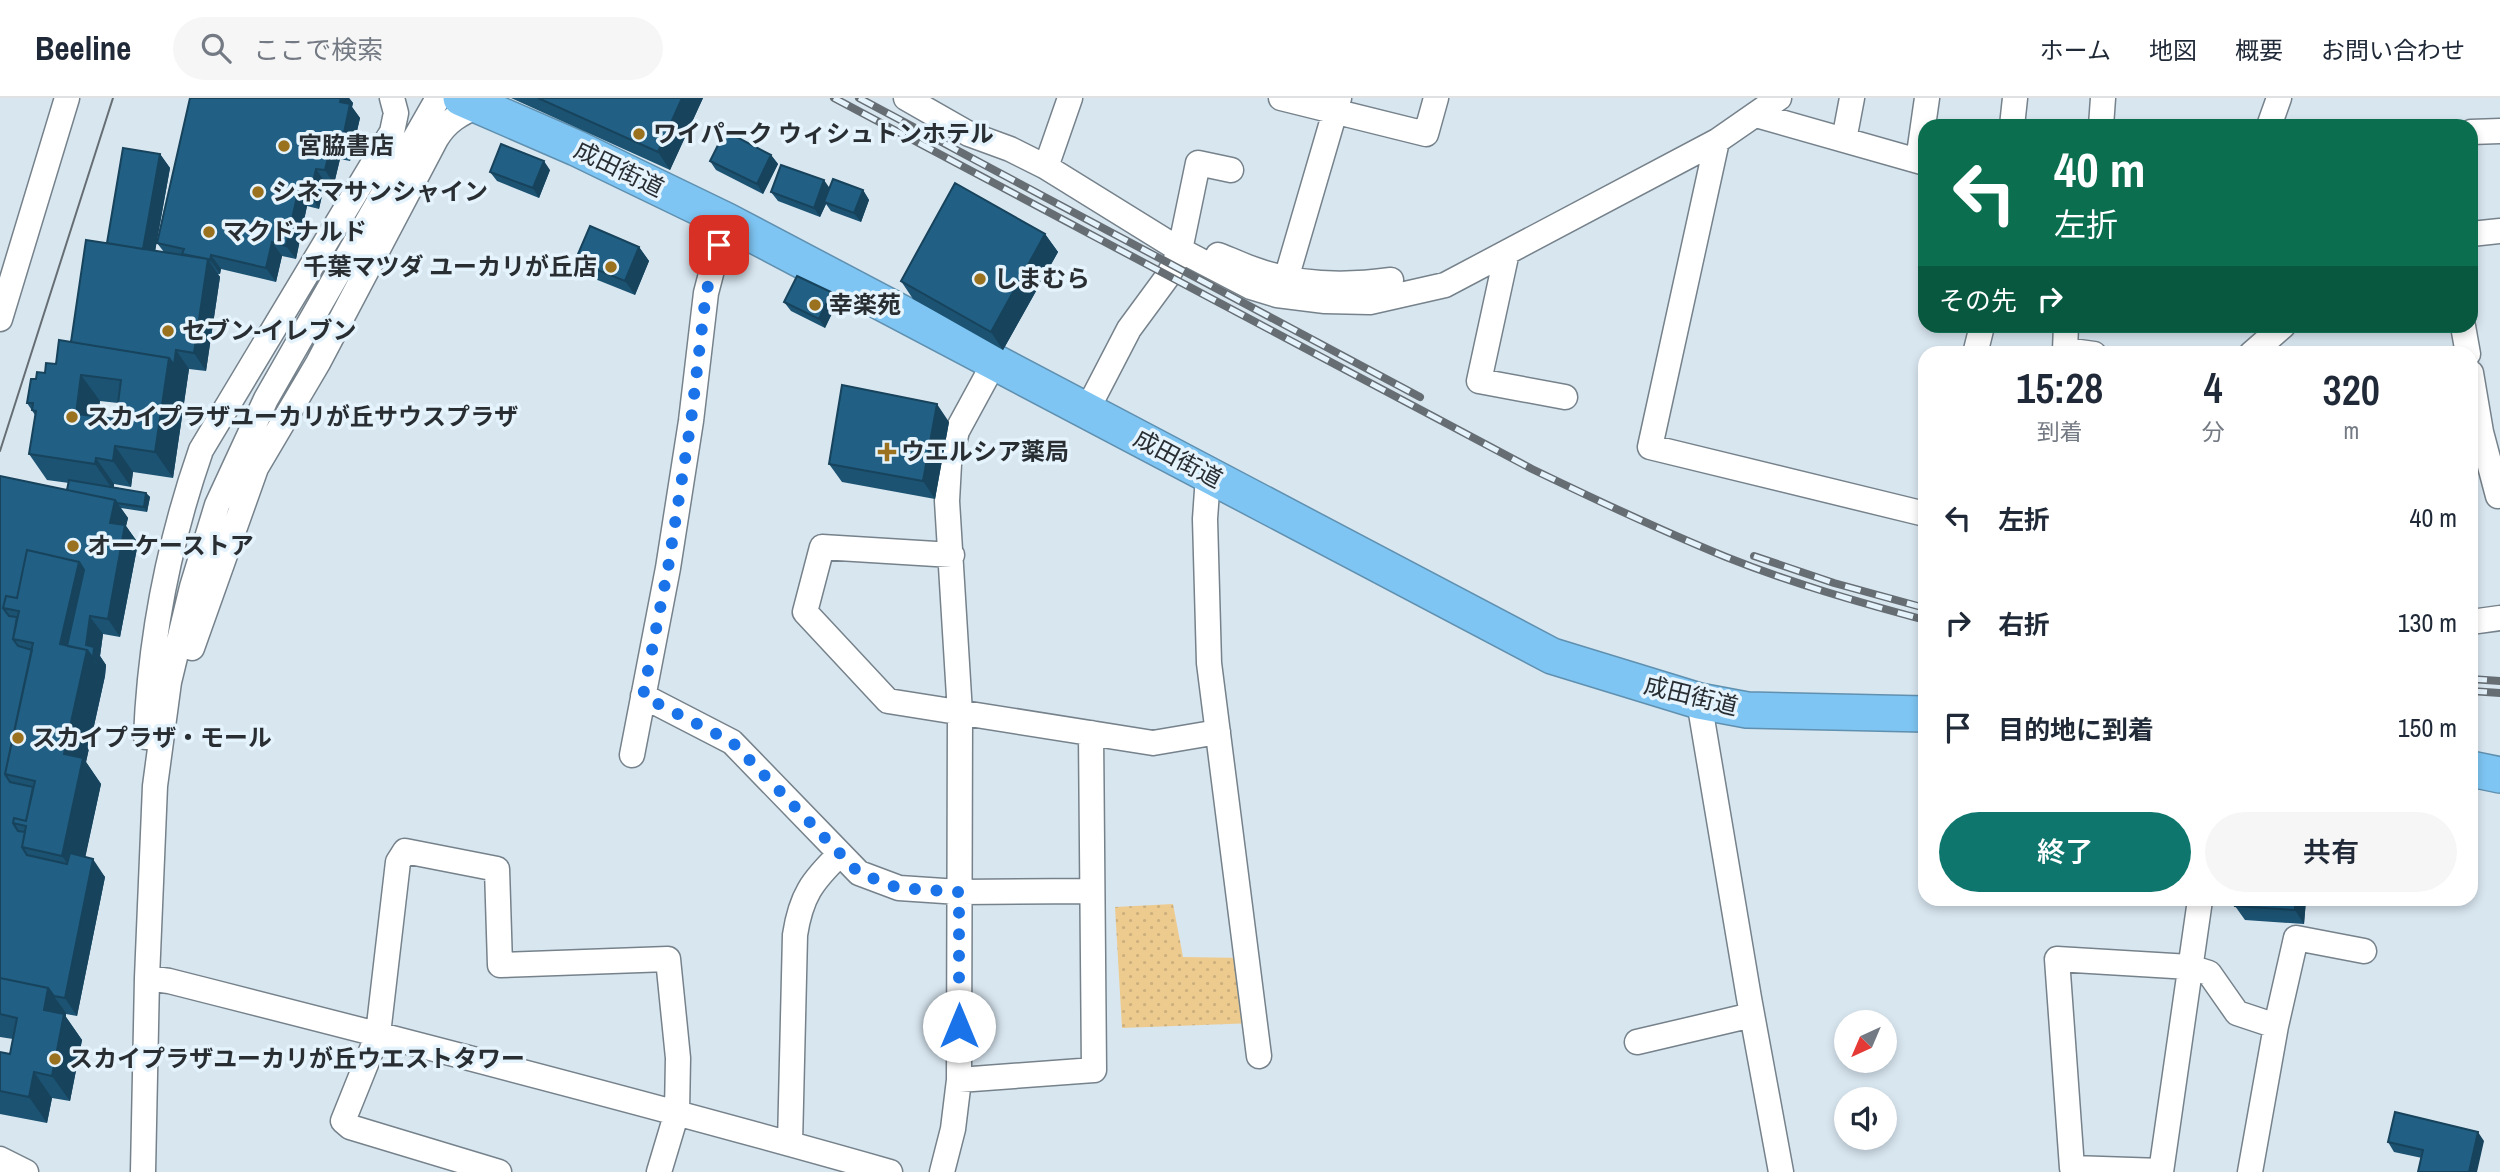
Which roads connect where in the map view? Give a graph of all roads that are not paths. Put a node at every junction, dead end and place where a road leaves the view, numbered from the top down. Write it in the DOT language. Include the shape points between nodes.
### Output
graph roads {
  1 [pos="67,98"];
  2 [pos="392,98"];
  3 [pos="438,98"];
  4 [pos="906,98"];
  5 [pos="1070,98"];
  6 [pos="1281,98"];
  7 [pos="1436,98"];
  8 [pos="1779,98"];
  9 [pos="1852,98"];
  10 [pos="1927,98"];
  11 [pos="2015,98"];
  12 [pos="2103,98"];
  13 [pos="2279,98"];
  14 [pos="470,102"];
  15 [pos="1337,105"];
  16 [pos="1756,115"];
  17 [pos="1925,119"];
  18 [pos="2013,119"];
  19 [pos="2102,119"];
  20 [pos="2272,119"];
  21 [pos="2500,131"];
  22 [pos="2478,132"];
  23 [pos="1844,140"];
  24 [pos="1717,141"];
  25 [pos="1918,161"];
  26 [pos="1046,167"];
  27 [pos="1231,170"];
  28 [pos="725,220"];
  29 [pos="2500,231"];
  30 [pos="2478,233"];
  31 [pos="1507,252"];
  32 [pos="1187,253"];
  33 [pos="1286,279"];
  34 [pos="1391,280"];
  35 [pos="0,319"];
  36 [pos="2277,333"];
  37 [pos="2264,346"];
  38 [pos="994,363"];
  39 [pos="2478,394"];
  40 [pos="1565,397"];
  41 [pos="1087,410"];
  42 [pos="2490,430"];
  43 [pos="1208,475"];
  44 [pos="2498,496"];
  45 [pos="1918,512"];
  46 [pos="952,555"];
  47 [pos="2500,618"];
  48 [pos="2478,621"];
  49 [pos="643,696"];
  50 [pos="1699,701"];
  51 [pos="960,713"];
  52 [pos="1918,714"];
  53 [pos="162,722"];
  54 [pos="1218,732"];
  55 [pos="1091,733"];
  56 [pos="632,755"];
  57 [pos="2478,770"];
  58 [pos="2500,775"];
  59 [pos="155,786"];
  60 [pos="840,854"];
  61 [pos="1092,891"];
  62 [pos="959,892"];
  63 [pos="2199,906"];
  64 [pos="2364,951"];
  65 [pos="2189,967"];
  66 [pos="147,978"];
  67 [pos="1752,1015"];
  68 [pos="2276,1027"];
  69 [pos="378,1034"];
  70 [pos="1637,1042"];
  71 [pos="1259,1056"];
  72 [pos="959,1080"];
  73 [pos="677,1112"];
  74 [pos="790,1144"];
  75 [pos="0,1159"];
  76 [pos="26,1172"];
  77 [pos="143,1172"];
  78 [pos="499,1172"];
  79 [pos="659,1172"];
  80 [pos="890,1172"];
  81 [pos="942,1172"];
  82 [pos="1781,1172"];
  83 [pos="2161,1172"];
  84 [pos="2250,1172"];
  1 -- 35 [label="street"];
  2 -- 59 [label="street" via="396,113 392,132 201,450 182,505 150,669 146,737"];
  3 -- 53 [label="street" via="266,399 217,505 192,587"];
  4 -- 26 [label="street" via="969,134"];
  5 -- 26 [label="street"];
  6 -- 15 [label="street"];
  7 -- 15 [label="street" via="1426,134"];
  8 -- 16 [label="street"];
  9 -- 23 [label="street"];
  10 -- 17 [label="street"];
  11 -- 18 [label="street"];
  12 -- 19 [label="street"];
  13 -- 20 [label="street"];
  14 -- 28 [label="highway, 成田街道"];
  14 -- 53 [label="street" via="436,139 318,363 256,468"];
  15 -- 33 [label="street"];
  16 -- 23 [label="street"];
  16 -- 24 [label="street"];
  21 -- 22 [label="street"];
  23 -- 25 [label="street"];
  24 -- 31 [label="street"];
  24 -- 45 [label="street" via="1650,447"];
  26 -- 32 [label="street"];
  27 -- 32 [label="street" via="1198,163"];
  28 -- 38 [label="highway, 成田街道"];
  28 -- 49 [label="street" via="706,293 689,435"];
  29 -- 30 [label="street"];
  31 -- 32 [label="street" via="1445,285 1370,302 1277,295 1251,287"];
  31 -- 40 [label="street" via="1479,381"];
  32 -- 33 [label="street" via="1211,252"];
  32 -- 41 [label="street" via="1129,329"];
  33 -- 34 [label="street" via="1327,285"];
  36 -- 37 [label="street"];
  38 -- 41 [label="highway, 成田街道"];
  38 -- 46 [label="street" via="957,431 949,464"];
  39 -- 42 [label="street"];
  41 -- 43 [label="highway, 成田街道"];
  42 -- 44 [label="street"];
  43 -- 50 [label="highway, 成田街道" via="1552,656"];
  43 -- 54 [label="street" via="1209,650"];
  46 -- 51 [label="street"];
  46 -- 51 [label="street" via="822,547 805,612 888,701"];
  47 -- 48 [label="street"];
  49 -- 56 [label="street"];
  49 -- 60 [label="street" via="732,742"];
  50 -- 52 [label="highway, 成田街道" via="1747,710"];
  50 -- 67 [label="street"];
  51 -- 55 [label="street"];
  51 -- 62 [label="street"];
  53 -- 59 [label="street"];
  54 -- 55 [label="street" via="1153,743"];
  54 -- 71 [label="street"];
  55 -- 61 [label="street"];
  57 -- 58 [label="highway"];
  59 -- 66 [label="street"];
  60 -- 62 [label="street" via="859,873 898,888"];
  60 -- 74 [label="street" via="816,877 798,913 794,935"];
  61 -- 62 [label="street"];
  61 -- 72 [label="street" via="1094,1070"];
  62 -- 72 [label="street"];
  63 -- 65 [label="street"];
  64 -- 68 [label="street" via="2296,939"];
  65 -- 68 [label="street" via="2209,973 2237,1013"];
  65 -- 83 [label="street"];
  65 -- 83 [label="street" via="2057,959 2072,1168"];
  66 -- 69 [label="street"];
  66 -- 77 [label="street"];
  67 -- 70 [label="street"];
  67 -- 82 [label="street"];
  68 -- 84 [label="street"];
  69 -- 73 [label="street"];
  69 -- 73 [label="street" via="398,862 405,851 497,869 500,965 668,958 678,1058"];
  69 -- 78 [label="street" via="343,1121 350,1127"];
  72 -- 81 [label="street"];
  73 -- 74 [label="street"];
  73 -- 79 [label="street"];
  74 -- 80 [label="street"];
  75 -- 76 [label="street"];
}
